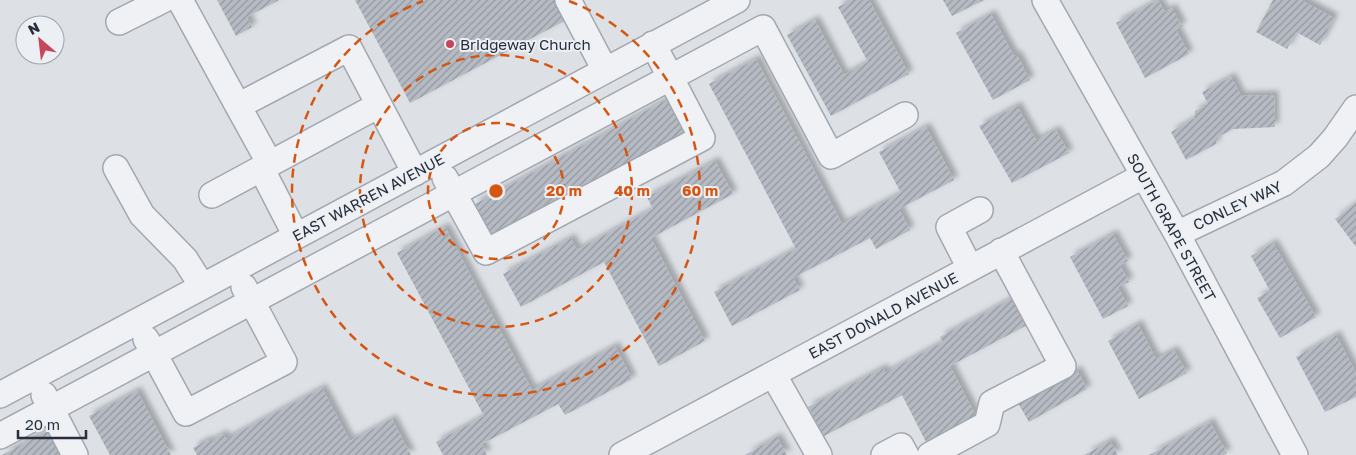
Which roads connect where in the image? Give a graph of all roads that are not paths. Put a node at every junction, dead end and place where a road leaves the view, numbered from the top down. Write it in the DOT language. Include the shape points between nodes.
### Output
graph roads {
  1 [pos="163,0"];
  2 [pos="180,0"];
  3 [pos="568,0"];
  4 [pos="737,0"];
  5 [pos="748,0"];
  6 [pos="1045,0"];
  7 [pos="119,22"];
  8 [pos="763,28"];
  9 [pos="653,44"];
  10 [pos="605,70"];
  11 [pos="670,78"];
  12 [pos="379,105"];
  13 [pos="238,106"];
  14 [pos="1356,108"];
  15 [pos="905,115"];
  16 [pos="266,166"];
  17 [pos="425,167"];
  18 [pos="116,168"];
  19 [pos="1143,176"];
  20 [pos="454,193"];
  21 [pos="212,195"];
  22 [pos="980,210"];
  23 [pos="1177,234"];
  24 [pos="296,236"];
  25 [pos="1001,251"];
  26 [pos="970,268"];
  27 [pos="234,269"];
  28 [pos="202,286"];
  29 [pos="252,302"];
  30 [pos="136,322"];
  31 [pos="154,354"];
  32 [pos="773,374"];
  33 [pos="34,377"];
  34 [pos="0,395"];
  35 [pos="51,409"];
  36 [pos="0,436"];
  37 [pos="75,455"];
  38 [pos="622,455"];
  39 [pos="819,455"];
  40 [pos="884,455"];
  41 [pos="906,455"];
  42 [pos="930,455"];
  43 [pos="1295,455"];
  1 -- 7 [label="street"];
  2 -- 13 [label="street"];
  3 -- 10 [label="street"];
  4 -- 9 [label="street, EAST WARREN AVENUE"];
  5 -- 8 [label="street"];
  6 -- 19 [label="street, SOUTH GRAPE STREET"];
  8 -- 11 [label="street"];
  8 -- 15 [label="street" via="831,156"];
  9 -- 10 [label="street, EAST WARREN AVENUE"];
  9 -- 11 [label="street"];
  10 -- 17 [label="street, EAST WARREN AVENUE"];
  11 -- 20 [label="street"];
  11 -- 20 [label="street" via="702,138 486,252"];
  12 -- 13 [label="street" via="349,48"];
  12 -- 16 [label="street"];
  12 -- 17 [label="street"];
  13 -- 16 [label="street"];
  14 -- 23 [label="street, CONLEY WAY" via="1319,156 1284,183"];
  16 -- 21 [label="street"];
  16 -- 24 [label="street"];
  17 -- 20 [label="street"];
  17 -- 24 [label="street, EAST WARREN AVENUE"];
  18 -- 28 [label="street" via="142,215 185,259"];
  19 -- 23 [label="street, SOUTH GRAPE STREET"];
  19 -- 25 [label="street, EAST DONALD AVENUE"];
  20 -- 29 [label="street"];
  22 -- 26 [label="street" via="949,227"];
  23 -- 43 [label="street, SOUTH GRAPE STREET"];
  24 -- 27 [label="street, EAST WARREN AVENUE"];
  25 -- 26 [label="street, EAST DONALD AVENUE"];
  25 -- 42 [label="street" via="1063,366 992,403 987,424"];
  26 -- 32 [label="street, EAST DONALD AVENUE"];
  27 -- 28 [label="street, EAST WARREN AVENUE"];
  27 -- 29 [label="street"];
  28 -- 30 [label="street, EAST WARREN AVENUE"];
  29 -- 31 [label="street"];
  29 -- 31 [label="street" via="284,362 186,413"];
  30 -- 31 [label="street"];
  30 -- 33 [label="street, EAST WARREN AVENUE"];
  31 -- 35 [label="street"];
  32 -- 38 [label="street, EAST DONALD AVENUE"];
  32 -- 39 [label="street"];
  33 -- 34 [label="street, EAST WARREN AVENUE"];
  33 -- 35 [label="street"];
  35 -- 36 [label="street"];
  35 -- 37 [label="street"];
  40 -- 41 [label="street" via="901,446"];
}
